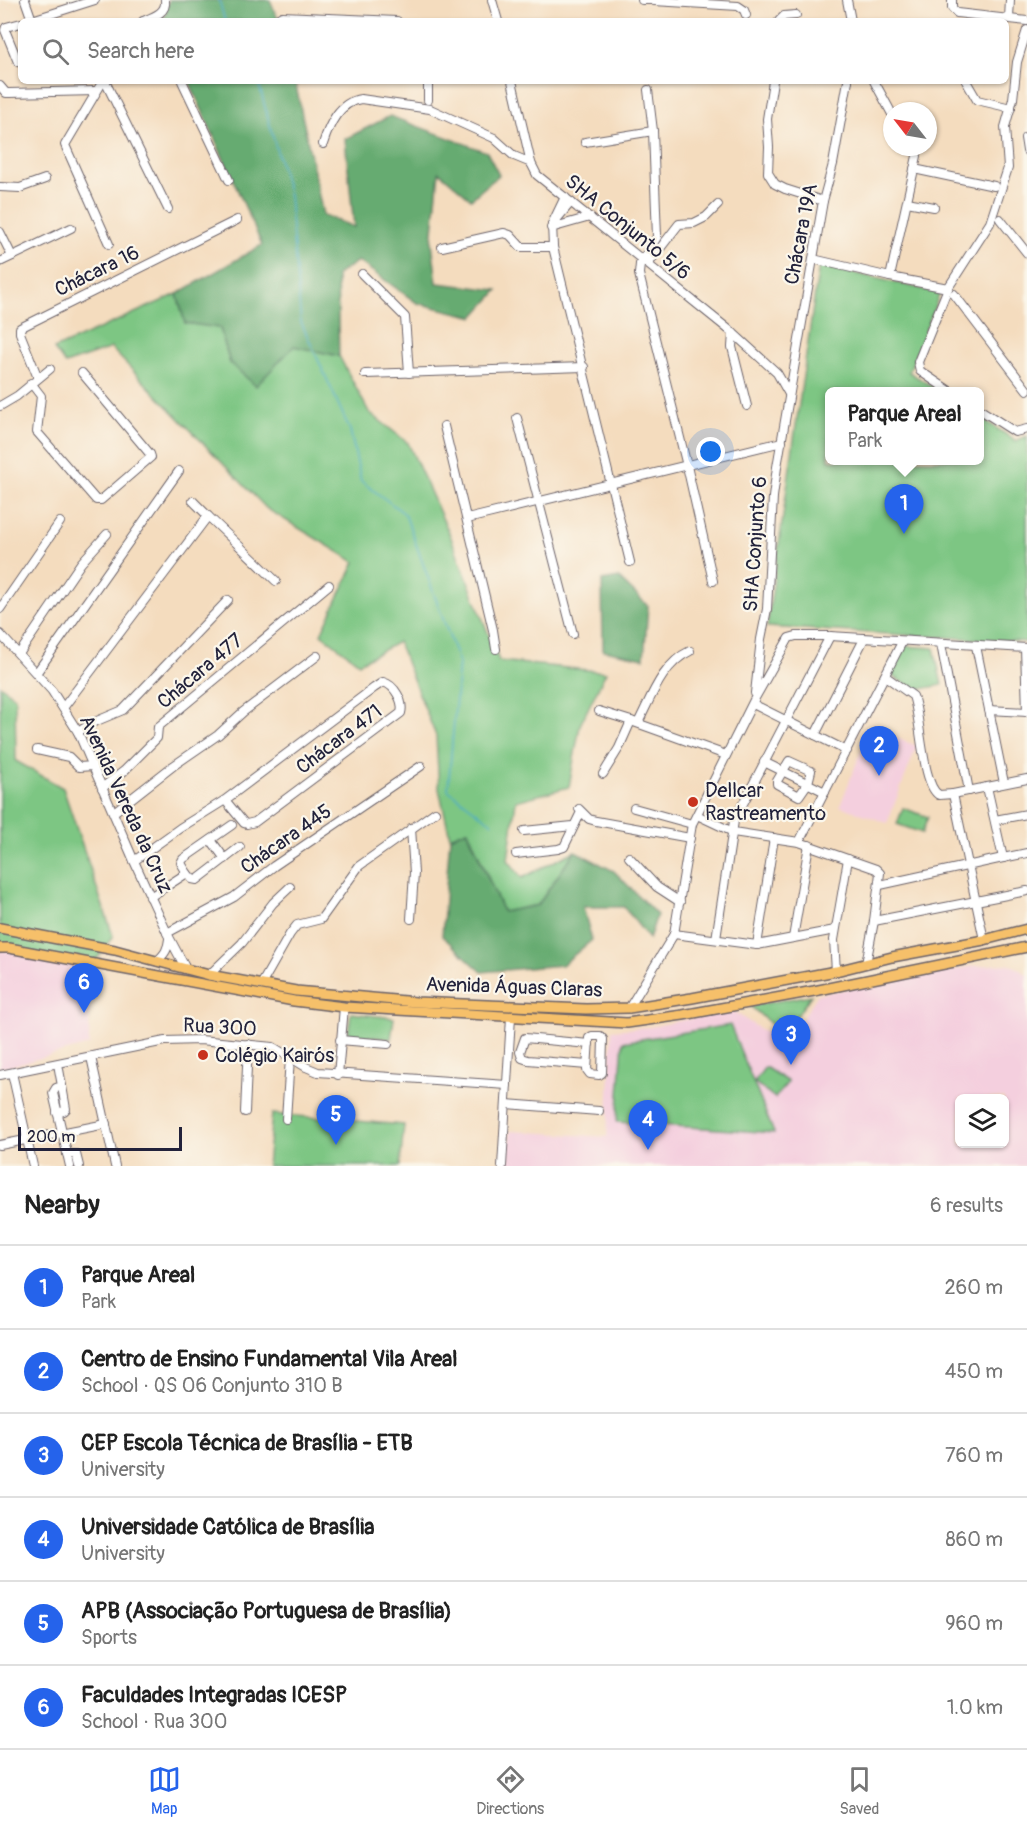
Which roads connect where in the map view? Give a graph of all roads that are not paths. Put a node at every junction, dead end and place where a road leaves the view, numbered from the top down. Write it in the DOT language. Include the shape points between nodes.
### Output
graph roads {
  1 [pos="25,0"];
  2 [pos="95,0"];
  3 [pos="165,0"];
  4 [pos="492,0"];
  5 [pos="642,0"];
  6 [pos="654,0"];
  7 [pos="847,0"];
  8 [pos="952,0"];
  9 [pos="1010,0"];
  10 [pos="746,15"];
  11 [pos="796,15"];
  12 [pos="30,18"];
  13 [pos="36,18"];
  14 [pos="152,18"];
  15 [pos="279,18"];
  16 [pos="328,18"];
  17 [pos="497,18"];
  18 [pos="782,18"];
  19 [pos="850,18"];
  20 [pos="990,18"];
  21 [pos="1009,18"];
  22 [pos="1027,21"];
  23 [pos="18,24"];
  24 [pos="1027,30"];
  25 [pos="18,62"];
  26 [pos="101,84"];
  27 [pos="106,84"];
  28 [pos="183,84"];
  29 [pos="428,84"];
  30 [pos="513,84"];
  31 [pos="773,84"];
  32 [pos="847,84"];
  33 [pos="876,84"];
  34 [pos="968,84"];
  35 [pos="0,86"];
  36 [pos="96,90"];
  37 [pos="648,90"];
  38 [pos="428,100"];
  39 [pos="885,102"];
  40 [pos="1011,108"];
  41 [pos="653,131"];
  42 [pos="1025,138"];
  43 [pos="585,142"];
  44 [pos="323,144"];
  45 [pos="1027,151"];
  46 [pos="918,156"];
  47 [pos="531,163"];
  48 [pos="914,169"];
  49 [pos="45,179"];
  50 [pos="229,180"];
  51 [pos="994,186"];
  52 [pos="0,187"];
  53 [pos="568,200"];
  54 [pos="823,201"];
  55 [pos="907,202"];
  56 [pos="718,205"];
  57 [pos="934,207"];
  58 [pos="168,209"];
  59 [pos="590,217"];
  60 [pos="1000,219"];
  61 [pos="237,220"];
  62 [pos="71,228"];
  63 [pos="551,228"];
  64 [pos="0,232"];
  65 [pos="109,244"];
  66 [pos="442,247"];
  67 [pos="553,247"];
  68 [pos="1027,253"];
  69 [pos="12,256"];
  70 [pos="813,259"];
  71 [pos="0,262"];
  72 [pos="645,262"];
  73 [pos="362,274"];
  74 [pos="890,277"];
  75 [pos="951,291"];
  76 [pos="733,333"];
  77 [pos="584,367"];
  78 [pos="793,367"];
  79 [pos="50,369"];
  80 [pos="772,369"];
  81 [pos="82,373"];
  82 [pos="409,373"];
  83 [pos="365,374"];
  84 [pos="34,381"];
  85 [pos="944,387"];
  86 [pos="1027,390"];
  87 [pos="789,394"];
  88 [pos="0,406"];
  89 [pos="747,406"];
  90 [pos="984,413"];
  91 [pos="517,418"];
  92 [pos="444,426"];
  93 [pos="1027,429"];
  94 [pos="782,442"];
  95 [pos="687,466"];
  96 [pos="179,471"];
  97 [pos="612,484"];
  98 [pos="193,501"];
  99 [pos="540,503"];
  100 [pos="208,516"];
  101 [pos="467,519"];
  102 [pos="60,522"];
  103 [pos="107,534"];
  104 [pos="630,562"];
  105 [pos="276,581"];
  106 [pos="713,582"];
  107 [pos="329,585"];
  108 [pos="228,600"];
  109 [pos="0,609"];
  110 [pos="0,634"];
  111 [pos="573,634"];
  112 [pos="830,636"];
  113 [pos="864,639"];
  114 [pos="902,642"];
  115 [pos="940,644"];
  116 [pos="976,646"];
  117 [pos="1026,648"];
  118 [pos="496,649"];
  119 [pos="690,651"];
  120 [pos="20,654"];
  121 [pos="317,656"];
  122 [pos="37,672"];
  123 [pos="885,676"];
  124 [pos="754,700"];
  125 [pos="63,708"];
  126 [pos="988,710"];
  127 [pos="599,711"];
  128 [pos="1027,712"];
  129 [pos="786,719"];
  130 [pos="634,722"];
  131 [pos="78,732"];
  132 [pos="815,735"];
  133 [pos="37,750"];
  134 [pos="847,751"];
  135 [pos="726,755"];
  136 [pos="764,762"];
  137 [pos="93,766"];
  138 [pos="421,766"];
  139 [pos="783,772"];
  140 [pos="603,774"];
  141 [pos="1027,779"];
  142 [pos="808,783"];
  143 [pos="1004,783"];
  144 [pos="987,787"];
  145 [pos="102,788"];
  146 [pos="969,791"];
  147 [pos="825,792"];
  148 [pos="953,794"];
  149 [pos="225,800"];
  150 [pos="634,808"];
  151 [pos="114,812"];
  152 [pos="435,812"];
  153 [pos="697,815"];
  154 [pos="1027,815"];
  155 [pos="995,820"];
  156 [pos="692,824"];
  157 [pos="232,825"];
  158 [pos="573,826"];
  159 [pos="411,828"];
  160 [pos="524,831"];
  161 [pos="733,832"];
  162 [pos="690,838"];
  163 [pos="774,838"];
  164 [pos="211,840"];
  165 [pos="799,842"];
  166 [pos="808,845"];
  167 [pos="240,848"];
  168 [pos="516,854"];
  169 [pos="1027,854"];
  170 [pos="629,857"];
  171 [pos="1003,858"];
  172 [pos="225,859"];
  173 [pos="848,859"];
  174 [pos="134,861"];
  175 [pos="970,867"];
  176 [pos="187,873"];
  177 [pos="880,885"];
  178 [pos="290,887"];
  179 [pos="1027,891"];
  180 [pos="150,897"];
  181 [pos="977,901"];
  182 [pos="680,902"];
  183 [pos="411,919"];
  184 [pos="874,921"];
  185 [pos="0,928"];
  186 [pos="1027,929"];
  187 [pos="836,930"];
  188 [pos="674,934"];
  189 [pos="168,935"];
  190 [pos="793,938"];
  191 [pos="716,939"];
  192 [pos="984,940"];
  193 [pos="758,945"];
  194 [pos="1027,947"];
  195 [pos="0,948"];
  196 [pos="920,952"];
  197 [pos="892,957"];
  198 [pos="157,961"];
  199 [pos="866,964"];
  200 [pos="186,969"];
  201 [pos="922,969"];
  202 [pos="836,971"];
  203 [pos="893,974"];
  204 [pos="209,975"];
  205 [pos="176,979"];
  206 [pos="261,985"];
  207 [pos="295,996"];
  208 [pos="692,998"];
  209 [pos="635,1003"];
  210 [pos="344,1006"];
  211 [pos="601,1008"];
  212 [pos="692,1014"];
  213 [pos="511,1017"];
  214 [pos="599,1022"];
  215 [pos="340,1040"];
  216 [pos="248,1044"];
  217 [pos="388,1044"];
  218 [pos="589,1044"];
  219 [pos="510,1049"];
  220 [pos="520,1050"];
  221 [pos="91,1057"];
  222 [pos="290,1058"];
  223 [pos="58,1064"];
  224 [pos="587,1065"];
  225 [pos="12,1072"];
  226 [pos="0,1075"];
  227 [pos="338,1075"];
  228 [pos="507,1085"];
  229 [pos="506,1104"];
  230 [pos="599,1111"];
  231 [pos="245,1112"];
  232 [pos="286,1119"];
  233 [pos="106,1124"];
  234 [pos="62,1134"];
  235 [pos="27,1140"];
  236 [pos="0,1145"];
  237 [pos="67,1154"];
  238 [pos="33,1166"];
  239 [pos="70,1166"];
  240 [pos="79,1166"];
  241 [pos="115,1166"];
  242 [pos="502,1166"];
  1 -- 12 [label="street"];
  2 -- 13 [label="street"];
  3 -- 14 [label="street" via="165,9"];
  4 -- 17 [label="street"];
  5 -- 6 [label="street"];
  6 -- 10 [label="street" via="738,6"];
  7 -- 19 [label="street"];
  8 -- 20 [label="street" via="957,13"];
  9 -- 21 [label="street"];
  11 -- 18 [label="street"];
  15 -- 16 [label="street"];
  21 -- 22 [label="street"];
  23 -- 25 [label="street" via="4,30"];
  24 -- 40 [label="street" via="1017,62"];
  26 -- 36 [label="street"];
  27 -- 58 [label="street"];
  28 -- 50 [label="street"];
  29 -- 38 [label="street"];
  30 -- 47 [label="street, SHA Conjunto 5/6"];
  31 -- 54 [label="street" via="767,119 768,173 775,184"];
  32 -- 54 [label="street, Chácara 19A"];
  33 -- 39 [label="street"];
  34 -- 40 [label="street" via="977,100"];
  35 -- 36 [label="street" via="6,93"];
  36 -- 65 [label="street" via="65,145"];
  37 -- 41 [label="street"];
  40 -- 75 [label="street" via="1005,131 1008,168 990,223"];
  41 -- 43 [label="street"];
  41 -- 72 [label="street" via="657,237"];
  42 -- 45 [label="street"];
  44 -- 47 [label="street" via="339,111 361,99 430,109 494,138 514,156"];
  46 -- 48 [label="street"];
  47 -- 53 [label="street, SHA Conjunto 5/6" via="537,176"];
  48 -- 51 [label="street"];
  48 -- 55 [label="street"];
  49 -- 52 [label="street" via="14,189"];
  53 -- 59 [label="street, SHA Conjunto 5/6"];
  53 -- 63 [label="street"];
  54 -- 70 [label="street, Chácara 19A"];
  55 -- 57 [label="street"];
  55 -- 74 [label="street"];
  56 -- 72 [label="street" via="694,223 679,224"];
  59 -- 63 [label="street"];
  59 -- 72 [label="street, SHA Conjunto 5/6"];
  60 -- 68 [label="street"];
  61 -- 84 [label="street, Chácara 16" via="20,328"];
  62 -- 69 [label="street"];
  63 -- 67 [label="street"];
  64 -- 69 [label="street"];
  66 -- 67 [label="street" via="504,233 521,247"];
  67 -- 77 [label="street"];
  69 -- 71 [label="street"];
  70 -- 74 [label="street"];
  70 -- 78 [label="street, Chácara 19A"];
  72 -- 76 [label="street, SHA Conjunto 5/6"];
  72 -- 95 [label="street" via="639,267 641,286"];
  73 -- 82 [label="street" via="405,317"];
  74 -- 75 [label="street"];
  75 -- 85 [label="street" via="918,362 920,371"];
  75 -- 86 [label="street"];
  76 -- 80 [label="street, SHA Conjunto 5/6"];
  76 -- 89 [label="street" via="732,347"];
  77 -- 82 [label="street"];
  77 -- 97 [label="street"];
  78 -- 80 [label="street"];
  78 -- 87 [label="street, Chácara 19A"];
  79 -- 84 [label="street"];
  80 -- 87 [label="street, SHA Conjunto 5/6"];
  81 -- 84 [label="street" via="151,457 101,500 96,500 38,432 41,396"];
  82 -- 83 [label="street"];
  84 -- 88 [label="street"];
  87 -- 94 [label="street, SHA Conjunto 6"];
  90 -- 93 [label="street" via="1015,432"];
  91 -- 99 [label="street"];
  92 -- 101 [label="street"];
  94 -- 95 [label="street"];
  94 -- 124 [label="street, SHA Conjunto 6" via="773,497 767,609"];
  95 -- 97 [label="street"];
  95 -- 106 [label="street"];
  96 -- 122 [label="street"];
  97 -- 99 [label="street"];
  97 -- 104 [label="street"];
  98 -- 100 [label="street"];
  99 -- 101 [label="street"];
  99 -- 111 [label="street"];
  100 -- 105 [label="street"];
  100 -- 125 [label="street"];
  101 -- 118 [label="street"];
  102 -- 109 [label="street"];
  103 -- 120 [label="street" via="87,555"];
  107 -- 145 [label="street, Chácara 477" via="158,727 159,736"];
  108 -- 131 [label="street" via="123,710"];
  110 -- 120 [label="street, Avenida Vereda da Cruz"];
  112 -- 113 [label="street"];
  112 -- 124 [label="street" via="789,638"];
  112 -- 129 [label="street"];
  113 -- 114 [label="street"];
  113 -- 132 [label="street"];
  114 -- 115 [label="street"];
  114 -- 123 [label="street"];
  115 -- 116 [label="street"];
  115 -- 146 [label="street"];
  116 -- 117 [label="street"];
  116 -- 126 [label="street"];
  117 -- 128 [label="street"];
  119 -- 130 [label="street" via="664,674"];
  120 -- 122 [label="street, Avenida Vereda da Cruz"];
  121 -- 151 [label="street"];
  122 -- 125 [label="street, Avenida Vereda da Cruz"];
  123 -- 134 [label="street"];
  123 -- 148 [label="street" via="915,700 933,791 943,796"];
  124 -- 129 [label="street"];
  124 -- 135 [label="street"];
  125 -- 131 [label="street, Avenida Vereda da Cruz"];
  126 -- 128 [label="street"];
  126 -- 143 [label="street"];
  127 -- 130 [label="street"];
  129 -- 132 [label="street"];
  129 -- 136 [label="street"];
  130 -- 135 [label="street"];
  130 -- 140 [label="street"];
  131 -- 137 [label="street, Avenida Vereda da Cruz"];
  132 -- 134 [label="street"];
  133 -- 137 [label="street" via="69,757 79,767"];
  134 -- 147 [label="street"];
  135 -- 153 [label="street"];
  136 -- 139 [label="street"];
  136 -- 161 [label="street" via="734,821"];
  137 -- 145 [label="street, Avenida Vereda da Cruz"];
  138 -- 189 [label="street, Chácara 445" via="234,897"];
  139 -- 142 [label="street"];
  139 -- 142 [label="street" via="788,762 793,762 811,771"];
  139 -- 142 [label="street" via="777,784 796,795 801,795"];
  141 -- 143 [label="street"];
  142 -- 147 [label="street"];
  143 -- 144 [label="street"];
  144 -- 146 [label="street"];
  144 -- 155 [label="street"];
  145 -- 151 [label="street, Avenida Vereda da Cruz"];
  146 -- 148 [label="street"];
  147 -- 165 [label="street"];
  148 -- 175 [label="street"];
  149 -- 149 [label="street, Chácara 471" via="374,688 383,682 392,686 402,706 401,713 255,822 244,823"];
  149 -- 174 [label="street, Chácara 471"];
  150 -- 156 [label="street"];
  151 -- 174 [label="street, Avenida Vereda da Cruz"];
  152 -- 159 [label="street"];
  153 -- 156 [label="street"];
  153 -- 161 [label="street"];
  154 -- 155 [label="street"];
  155 -- 171 [label="street"];
  156 -- 162 [label="street"];
  157 -- 164 [label="street"];
  158 -- 160 [label="street"];
  158 -- 162 [label="street" via="580,811 589,819"];
  158 -- 168 [label="street" via="564,847"];
  159 -- 183 [label="street"];
  159 -- 206 [label="street" via="354,871 321,919 294,929"];
  161 -- 163 [label="street"];
  161 -- 191 [label="street"];
  162 -- 182 [label="street"];
  163 -- 165 [label="street"];
  163 -- 193 [label="street"];
  164 -- 172 [label="street"];
  164 -- 176 [label="street" via="183,859 181,863"];
  165 -- 166 [label="street"];
  166 -- 173 [label="street"];
  166 -- 190 [label="street"];
  167 -- 172 [label="street"];
  169 -- 171 [label="street"];
  170 -- 182 [label="street" via="657,887"];
  171 -- 175 [label="street"];
  172 -- 176 [label="street" via="197,880"];
  173 -- 177 [label="street" via="878,871"];
  173 -- 187 [label="street"];
  174 -- 180 [label="street, Avenida Vereda da Cruz"];
  175 -- 177 [label="street"];
  175 -- 181 [label="street"];
  176 -- 180 [label="street"];
  177 -- 184 [label="street"];
  178 -- 204 [label="street"];
  179 -- 181 [label="street"];
  180 -- 189 [label="street, Avenida Vereda da Cruz"];
  181 -- 184 [label="street"];
  181 -- 192 [label="street"];
  182 -- 188 [label="street"];
  184 -- 199 [label="street"];
  185 -- 198 [label="main road, Avenida Águas Claras"];
  186 -- 192 [label="main road, Avenida Águas Claras"];
  187 -- 190 [label="street"];
  187 -- 202 [label="street"];
  188 -- 191 [label="street"];
  188 -- 209 [label="street"];
  189 -- 198 [label="street" via="168,948"];
  189 -- 200 [label="street, Avenida Vereda da Cruz"];
  190 -- 193 [label="street"];
  191 -- 193 [label="street"];
  192 -- 196 [label="main road, Avenida Águas Claras"];
  194 -- 201 [label="main road, Avenida Águas Claras"];
  195 -- 205 [label="main road, Avenida Águas Claras"];
  196 -- 197 [label="main road, Avenida Águas Claras"];
  196 -- 201 [label="main road" via="918,962"];
  197 -- 199 [label="main road, Avenida Águas Claras"];
  197 -- 203 [label="main road" via="896,964"];
  198 -- 200 [label="main road, Avenida Águas Claras"];
  199 -- 202 [label="main road, Avenida Águas Claras"];
  200 -- 204 [label="main road, Avenida Águas Claras"];
  200 -- 205 [label="main road"];
  201 -- 203 [label="main road, Avenida Águas Claras"];
  202 -- 208 [label="main road, Avenida Águas Claras"];
  203 -- 212 [label="main road, Avenida Águas Claras"];
  204 -- 206 [label="main road, Avenida Águas Claras"];
  205 -- 207 [label="main road, Avenida Águas Claras"];
  206 -- 207 [label="main road, Avenida Águas Claras"];
  207 -- 210 [label="main road, Avenida Águas Claras"];
  207 -- 211 [label="main road, Avenida Águas Claras"];
  208 -- 209 [label="main road, Avenida Águas Claras"];
  208 -- 212 [label="main road"];
  209 -- 211 [label="main road, Avenida Águas Claras"];
  210 -- 213 [label="main road, Avenida Águas Claras"];
  210 -- 215 [label="street"];
  211 -- 214 [label="main road"];
  212 -- 214 [label="main road, Avenida Águas Claras" via="646,1022"];
  213 -- 214 [label="main road, Avenida Águas Claras"];
  213 -- 219 [label="street"];
  215 -- 217 [label="street"];
  215 -- 227 [label="street"];
  216 -- 221 [label="street, Rua 300" via="165,1041"];
  216 -- 222 [label="street, Rua 300" via="273,1047"];
  216 -- 231 [label="street"];
  218 -- 220 [label="street" via="525,1038"];
  218 -- 224 [label="street"];
  218 -- 224 [label="street" via="592,1036 603,1039 601,1074 589,1074"];
  219 -- 220 [label="street"];
  219 -- 228 [label="street"];
  220 -- 224 [label="street" via="522,1058 528,1060"];
  221 -- 223 [label="street, Rua 300"];
  221 -- 233 [label="street"];
  222 -- 227 [label="street, Rua 300" via="318,1072"];
  222 -- 232 [label="street"];
  223 -- 225 [label="street, Rua 300"];
  223 -- 234 [label="street" via="66,1109 57,1113"];
  225 -- 226 [label="street, Rua 300"];
  225 -- 235 [label="street"];
  227 -- 228 [label="street, Rua 300"];
  228 -- 229 [label="street"];
  229 -- 230 [label="street"];
  229 -- 242 [label="street"];
  233 -- 234 [label="street"];
  233 -- 241 [label="street"];
  234 -- 235 [label="street"];
  234 -- 237 [label="street"];
  235 -- 236 [label="street"];
  235 -- 238 [label="street"];
  237 -- 239 [label="street"];
  237 -- 240 [label="street" via="76,1154"];
}
